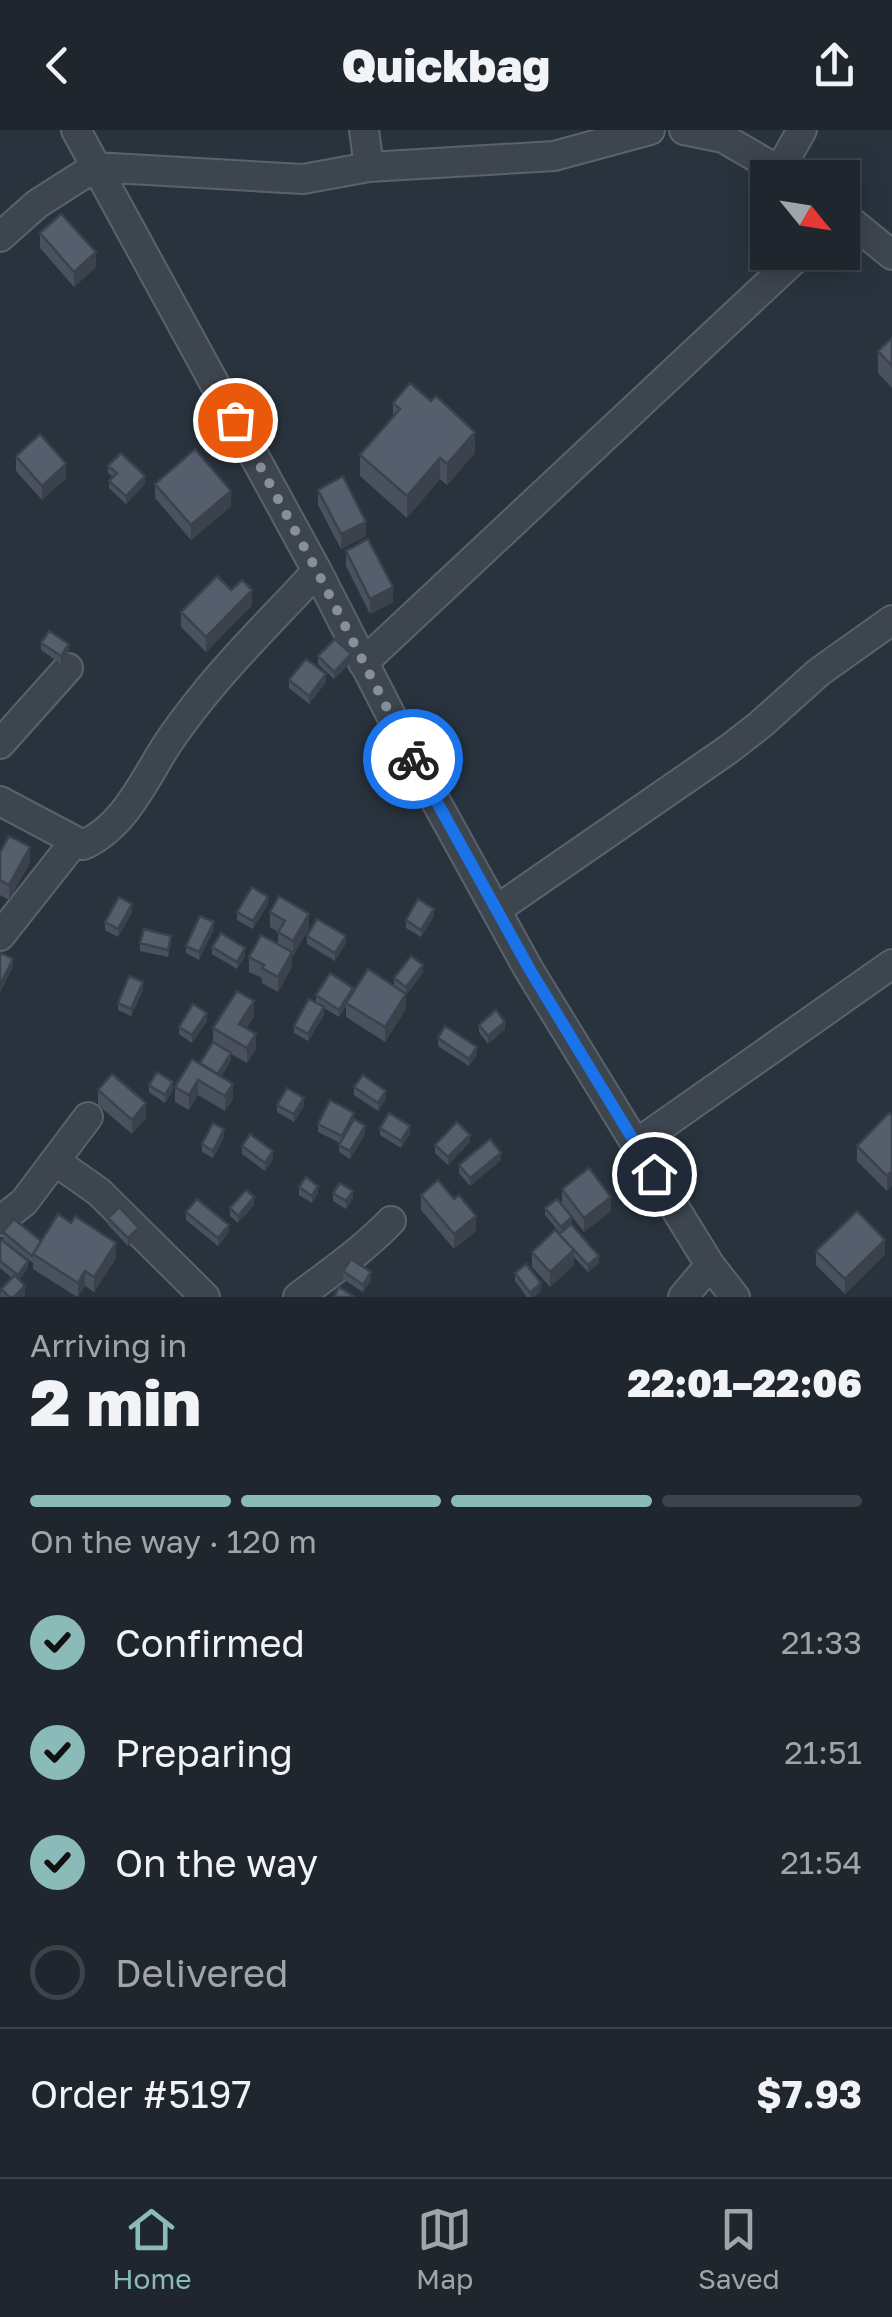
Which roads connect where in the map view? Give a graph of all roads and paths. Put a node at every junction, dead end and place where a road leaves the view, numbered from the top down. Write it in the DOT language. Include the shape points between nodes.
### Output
graph roads {
  1 [pos="76,130"];
  2 [pos="364,130"];
  3 [pos="650,130"];
  4 [pos="684,130"];
  5 [pos="802,130"];
  6 [pos="719,134"];
  7 [pos="764,160"];
  8 [pos="791,160"];
  9 [pos="95,166"];
  10 [pos="369,167"];
  11 [pos="860,229"];
  12 [pos="0,237"];
  13 [pos="892,256"];
  14 [pos="783,270"];
  15 [pos="317,571"];
  16 [pos="892,620"];
  17 [pos="363,663"];
  18 [pos="68,668"];
  19 [pos="0,744"];
  20 [pos="0,801"];
  21 [pos="74,841"];
  22 [pos="496,910"];
  23 [pos="0,936"];
  24 [pos="892,964"];
  25 [pos="88,1117"];
  26 [pos="636,1144"];
  27 [pos="56,1160"];
  28 [pos="0,1220"];
  29 [pos="391,1220"];
  30 [pos="710,1265"];
  31 [pos="205,1297"];
  32 [pos="298,1297"];
  33 [pos="683,1297"];
  34 [pos="735,1297"];
  1 -- 9 [label="street"];
  2 -- 10 [label="street"];
  3 -- 10 [label="street" via="554,156"];
  4 -- 6 [label="street"];
  5 -- 8 [label="street"];
  6 -- 7 [label="street"];
  9 -- 10 [label="street" via="303,179"];
  9 -- 12 [label="street"];
  9 -- 15 [label="street"];
  11 -- 13 [label="street"];
  14 -- 17 [label="street"];
  15 -- 17 [label="street"];
  15 -- 21 [label="street" via="213,683 116,820 84,846"];
  16 -- 22 [label="street" via="729,749"];
  17 -- 22 [label="street"];
  18 -- 19 [label="street"];
  20 -- 21 [label="street"];
  21 -- 23 [label="street"];
  22 -- 26 [label="street"];
  24 -- 26 [label="street"];
  25 -- 27 [label="street"];
  26 -- 30 [label="street"];
  27 -- 28 [label="street" via="24,1202"];
  27 -- 31 [label="street"];
  29 -- 32 [label="street"];
  30 -- 33 [label="street"];
  30 -- 34 [label="street"];
}
